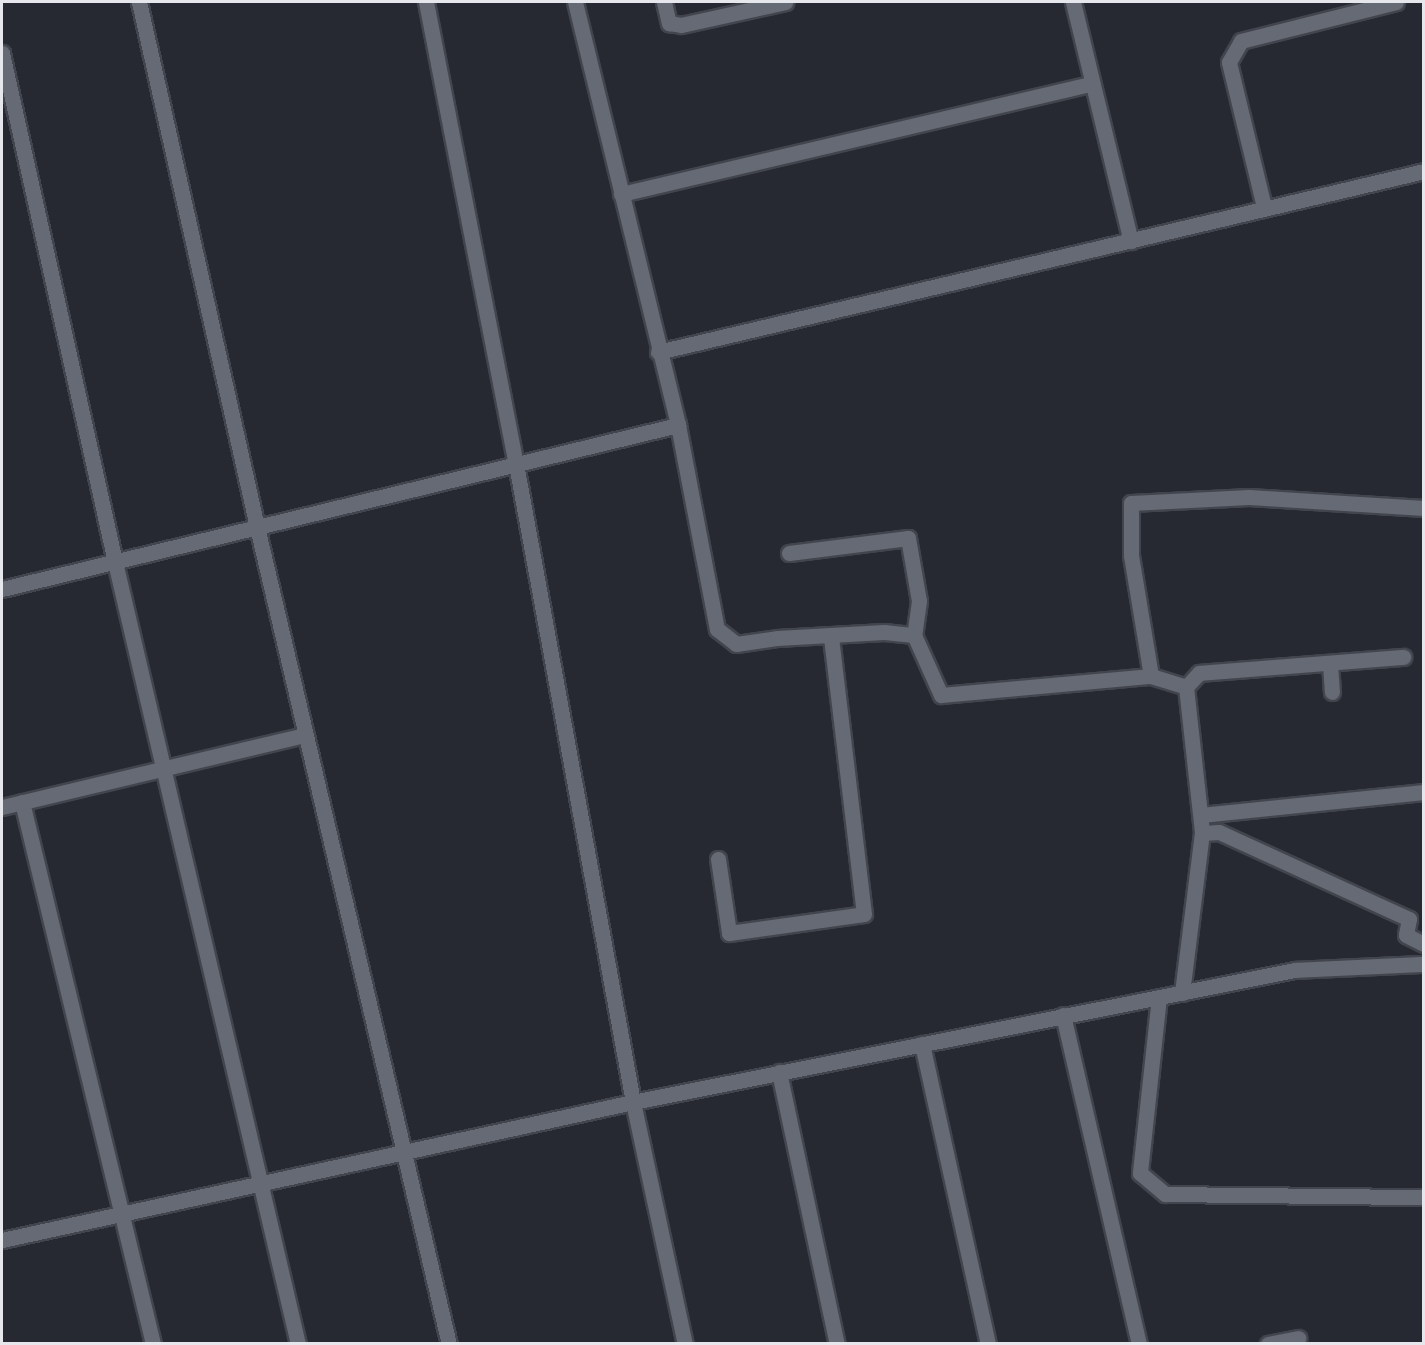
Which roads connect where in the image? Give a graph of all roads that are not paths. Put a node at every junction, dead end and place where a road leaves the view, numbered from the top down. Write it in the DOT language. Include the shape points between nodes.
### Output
graph roads {
  1 [pos="139,2"];
  2 [pos="426,2"];
  3 [pos="575,2"];
  4 [pos="664,2"];
  5 [pos="786,2"];
  6 [pos="1074,2"];
  7 [pos="1396,2"];
  8 [pos="2,53"];
  9 [pos="1092,84"];
  10 [pos="1424,171"];
  11 [pos="621,195"];
  12 [pos="1264,207"];
  13 [pos="1131,242"];
  14 [pos="658,352"];
  15 [pos="678,425"];
  16 [pos="516,464"];
  17 [pos="1424,508"];
  18 [pos="257,527"];
  19 [pos="789,553"];
  20 [pos="115,562"];
  21 [pos="2,589"];
  22 [pos="914,635"];
  23 [pos="831,637"];
  24 [pos="1403,657"];
  25 [pos="1330,664"];
  26 [pos="1151,676"];
  27 [pos="1186,687"];
  28 [pos="1332,692"];
  29 [pos="305,735"];
  30 [pos="163,768"];
  31 [pos="1424,792"];
  32 [pos="22,802"];
  33 [pos="2,807"];
  34 [pos="1201,815"];
  35 [pos="1202,833"];
  36 [pos="718,859"];
  37 [pos="1424,944"];
  38 [pos="1424,964"];
  39 [pos="1182,993"];
  40 [pos="1159,997"];
  41 [pos="1063,1015"];
  42 [pos="922,1044"];
  43 [pos="779,1072"];
  44 [pos="633,1102"];
  45 [pos="406,1152"];
  46 [pos="261,1184"];
  47 [pos="1424,1197"];
  48 [pos="122,1214"];
  49 [pos="2,1240"];
  50 [pos="1298,1338"];
  51 [pos="153,1344"];
  52 [pos="298,1344"];
  53 [pos="449,1344"];
  54 [pos="685,1344"];
  55 [pos="837,1344"];
  56 [pos="988,1344"];
  57 [pos="1139,1344"];
  58 [pos="1268,1344"];
  1 -- 18 [label="street"];
  2 -- 16 [label="street"];
  3 -- 11 [label="street"];
  4 -- 5 [label="street" via="669,23 681,26"];
  6 -- 9 [label="street"];
  7 -- 12 [label="street" via="1241,41 1229,62"];
  8 -- 20 [label="street"];
  9 -- 11 [label="street"];
  9 -- 13 [label="street"];
  10 -- 12 [label="street"];
  11 -- 14 [label="street"];
  12 -- 13 [label="street"];
  13 -- 14 [label="street"];
  14 -- 15 [label="street"];
  15 -- 16 [label="street"];
  15 -- 23 [label="street" via="717,628 736,644"];
  16 -- 18 [label="street"];
  16 -- 44 [label="street"];
  17 -- 26 [label="street" via="1249,497 1131,503 1131,555"];
  18 -- 20 [label="street"];
  18 -- 29 [label="street"];
  19 -- 22 [label="street" via="908,538 919,601"];
  20 -- 21 [label="street"];
  20 -- 30 [label="street"];
  22 -- 23 [label="street"];
  22 -- 26 [label="street" via="941,695"];
  23 -- 36 [label="street" via="864,914 729,933"];
  24 -- 25 [label="street"];
  25 -- 27 [label="street" via="1200,674"];
  25 -- 28 [label="street"];
  26 -- 27 [label="street"];
  27 -- 34 [label="street"];
  29 -- 30 [label="street"];
  29 -- 45 [label="street"];
  30 -- 32 [label="street"];
  30 -- 46 [label="street"];
  31 -- 34 [label="street"];
  32 -- 33 [label="street"];
  32 -- 48 [label="street"];
  34 -- 35 [label="street"];
  35 -- 37 [label="street" via="1219,832 1409,919 1406,935"];
  35 -- 39 [label="street"];
  38 -- 39 [label="street" via="1294,970"];
  39 -- 40 [label="street"];
  40 -- 41 [label="street"];
  40 -- 47 [label="street" via="1140,1173 1165,1194"];
  41 -- 42 [label="street"];
  41 -- 57 [label="street"];
  42 -- 43 [label="street"];
  42 -- 56 [label="street"];
  43 -- 44 [label="street"];
  43 -- 55 [label="street"];
  44 -- 45 [label="street"];
  44 -- 54 [label="street"];
  45 -- 46 [label="street"];
  45 -- 53 [label="street"];
  46 -- 48 [label="street"];
  46 -- 52 [label="street"];
  48 -- 49 [label="street"];
  48 -- 51 [label="street"];
  50 -- 58 [label="street"];
}
